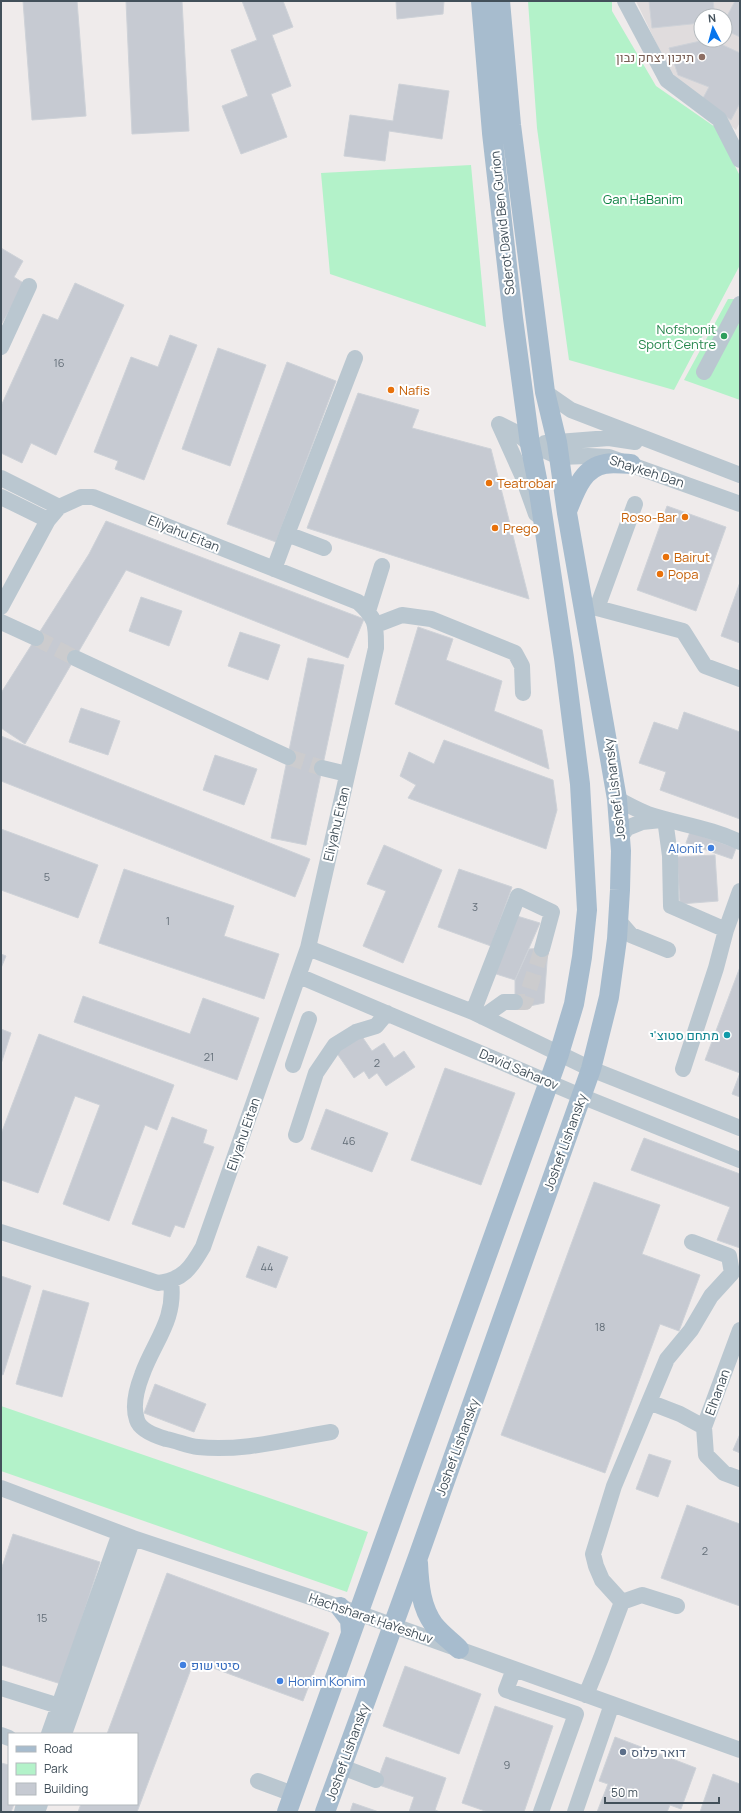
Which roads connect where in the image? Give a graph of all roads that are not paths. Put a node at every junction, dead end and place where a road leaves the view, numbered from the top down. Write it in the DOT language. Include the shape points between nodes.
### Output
graph roads {
  1 [pos="481,1"];
  2 [pos="500,1"];
  3 [pos="625,1"];
  4 [pos="740,160"];
  5 [pos="29,286"];
  6 [pos="740,304"];
  7 [pos="1,347"];
  8 [pos="356,358"];
  9 [pos="704,372"];
  10 [pos="545,392"];
  11 [pos="530,444"];
  12 [pos="668,448"];
  13 [pos="558,449"];
  14 [pos="631,464"];
  15 [pos="740,475"];
  16 [pos="1,478"];
  17 [pos="1,496"];
  18 [pos="635,504"];
  19 [pos="740,504"];
  20 [pos="59,507"];
  21 [pos="567,513"];
  22 [pos="48,520"];
  23 [pos="287,534"];
  24 [pos="547,543"];
  25 [pos="324,548"];
  26 [pos="382,566"];
  27 [pos="274,569"];
  28 [pos="590,606"];
  29 [pos="1,607"];
  30 [pos="368,611"];
  31 [pos="1,622"];
  32 [pos="376,625"];
  33 [pos="36,638"];
  34 [pos="75,658"];
  35 [pos="740,679"];
  36 [pos="523,693"];
  37 [pos="288,757"];
  38 [pos="322,768"];
  39 [pos="347,774"];
  40 [pos="617,798"];
  41 [pos="665,819"];
  42 [pos="620,838"];
  43 [pos="740,842"];
  44 [pos="740,891"];
  45 [pos="618,920"];
  46 [pos="726,930"];
  47 [pos="646,942"];
  48 [pos="308,948"];
  49 [pos="542,949"];
  50 [pos="615,949"];
  51 [pos="668,950"];
  52 [pos="298,976"];
  53 [pos="515,1002"];
  54 [pos="387,1013"];
  55 [pos="478,1015"];
  56 [pos="309,1019"];
  57 [pos="559,1054"];
  58 [pos="270,1057"];
  59 [pos="293,1065"];
  60 [pos="591,1069"];
  61 [pos="683,1069"];
  62 [pos="316,1073"];
  63 [pos="549,1082"];
  64 [pos="581,1096"];
  65 [pos="740,1128"];
  66 [pos="296,1135"];
  67 [pos="740,1160"];
  68 [pos="1,1232"];
  69 [pos="692,1242"];
  70 [pos="731,1278"];
  71 [pos="170,1281"];
  72 [pos="740,1330"];
  73 [pos="649,1402"];
  74 [pos="704,1428"];
  75 [pos="331,1432"];
  76 [pos="740,1479"];
  77 [pos="1,1488"];
  78 [pos="126,1535"];
  79 [pos="418,1557"];
  80 [pos="622,1602"];
  81 [pos="677,1606"];
  82 [pos="349,1610"];
  83 [pos="393,1625"];
  84 [pos="459,1649"];
  85 [pos="514,1669"];
  86 [pos="1,1688"];
  87 [pos="586,1695"];
  88 [pos="612,1704"];
  89 [pos="59,1706"];
  90 [pos="49,1733"];
  91 [pos="64,1733"];
  92 [pos="740,1750"];
  93 [pos="342,1767"];
  94 [pos="258,1780"];
  95 [pos="376,1780"];
  96 [pos="290,1803"];
  97 [pos="325,1812"];
  98 [pos="541,1812"];
  99 [pos="575,1812"];
  1 -- 11 [label="main road, Sderot David Ben Gurion" via="493,140"];
  2 -- 10 [label="main road, Sderot David Ben Gurion" via="511,125"];
  3 -- 4 [label="street" via="667,80 719,119"];
  5 -- 7 [label="street"];
  6 -- 9 [label="street"];
  8 -- 23 [label="street"];
  10 -- 12 [label="street" via="571,410"];
  10 -- 13 [label="main road, Sderot David Ben Gurion"];
  11 -- 13 [label="street"];
  11 -- 24 [label="main road"];
  11 -- 24 [label="street" via="516,432 499,424 509,442"];
  12 -- 13 [label="street" via="609,438"];
  12 -- 15 [label="street"];
  13 -- 14 [label="street, Shaykeh Dan" via="588,456 609,457"];
  13 -- 21 [label="main road, Joshef Lishansky"];
  14 -- 19 [label="street, Shaykeh Dan"];
  14 -- 21 [label="main road" via="605,464 588,471 577,486"];
  16 -- 20 [label="street"];
  17 -- 22 [label="street"];
  18 -- 28 [label="street"];
  20 -- 22 [label="street, Eliyahu Eitan"];
  20 -- 27 [label="street, Eliyahu Eitan" via="82,497 93,497"];
  21 -- 28 [label="main road, Joshef Lishansky"];
  22 -- 29 [label="street, Eliyahu Eitan"];
  23 -- 25 [label="street"];
  23 -- 27 [label="street"];
  24 -- 57 [label="main road" via="580,784 587,910 574,1004"];
  26 -- 30 [label="street"];
  27 -- 30 [label="street, Eliyahu Eitan" via="358,602"];
  28 -- 35 [label="street" via="683,631 705,666"];
  28 -- 40 [label="main road, Joshef Lishansky"];
  30 -- 32 [label="street, Eliyahu Eitan"];
  31 -- 33 [label="street"];
  32 -- 36 [label="street" via="402,615 431,619 515,653 522,666"];
  32 -- 39 [label="street, Eliyahu Eitan" via="376,648"];
  34 -- 37 [label="street"];
  38 -- 39 [label="street"];
  39 -- 48 [label="street, Eliyahu Eitan"];
  40 -- 41 [label="street" via="646,813"];
  40 -- 42 [label="main road, Joshef Lishansky"];
  41 -- 42 [label="street" via="642,822 627,828"];
  41 -- 43 [label="street" via="693,825"];
  41 -- 46 [label="street" via="670,856 671,906"];
  42 -- 45 [label="main road, Joshef Lishansky"];
  44 -- 46 [label="street"];
  45 -- 47 [label="street" via="631,935"];
  45 -- 50 [label="main road, Joshef Lishansky"];
  46 -- 61 [label="street"];
  47 -- 50 [label="street" via="634,941"];
  47 -- 51 [label="street"];
  48 -- 52 [label="street, Eliyahu Eitan"];
  48 -- 55 [label="street"];
  49 -- 55 [label="street" via="552,912 518,896"];
  50 -- 60 [label="main road, Joshef Lishansky" via="609,997"];
  52 -- 54 [label="street, David Saharov"];
  52 -- 58 [label="street, Eliyahu Eitan"];
  53 -- 55 [label="street" via="504,1002"];
  54 -- 62 [label="street" via="376,1026 356,1032 335,1045"];
  54 -- 63 [label="street, David Saharov"];
  55 -- 57 [label="street"];
  56 -- 59 [label="street"];
  57 -- 60 [label="street"];
  57 -- 63 [label="main road"];
  58 -- 59 [label="street"];
  58 -- 71 [label="street, Eliyahu Eitan" via="203,1247 194,1263 182,1275"];
  59 -- 62 [label="street"];
  60 -- 64 [label="main road, Joshef Lishansky"];
  60 -- 65 [label="street"];
  62 -- 66 [label="street"];
  63 -- 64 [label="street, David Saharov"];
  63 -- 82 [label="main road"];
  64 -- 67 [label="street, David Saharov"];
  64 -- 79 [label="main road, Joshef Lishansky"];
  68 -- 71 [label="street" via="158,1283"];
  69 -- 70 [label="street" via="729,1256"];
  70 -- 73 [label="street" via="711,1296 691,1330 667,1359"];
  71 -- 75 [label="street" via="172,1295 164,1332 142,1374 135,1403 137,1420 142,1428 158,1436 198,1447 241,1447"];
  72 -- 74 [label="street, Elhanan"];
  73 -- 74 [label="street" via="680,1414"];
  73 -- 80 [label="street" via="614,1486 593,1554 602,1580"];
  74 -- 76 [label="street, Elhanan" via="706,1455 724,1473"];
  77 -- 78 [label="street, Hachsharat HaYeshuv"];
  78 -- 82 [label="street, Hachsharat HaYeshuv"];
  78 -- 89 [label="street"];
  78 -- 91 [label="street"];
  79 -- 83 [label="main road, Joshef Lishansky"];
  79 -- 84 [label="main road" via="422,1599 426,1610 434,1625"];
  80 -- 81 [label="street" via="642,1595"];
  80 -- 87 [label="street"];
  82 -- 83 [label="street, Hachsharat HaYeshuv"];
  82 -- 96 [label="main road" via="351,1633"];
  83 -- 84 [label="street, Hachsharat HaYeshuv"];
  83 -- 93 [label="main road, Joshef Lishansky"];
  84 -- 85 [label="street, Hachsharat HaYeshuv"];
  85 -- 87 [label="street, Hachsharat HaYeshuv"];
  85 -- 98 [label="street" via="506,1690 576,1714"];
  86 -- 89 [label="street"];
  87 -- 88 [label="street, Hachsharat HaYeshuv"];
  88 -- 92 [label="street, Hachsharat HaYeshuv"];
  88 -- 99 [label="street"];
  89 -- 90 [label="street"];
  93 -- 95 [label="street"];
  93 -- 97 [label="main road, Joshef Lishansky"];
  94 -- 96 [label="street"];
}
